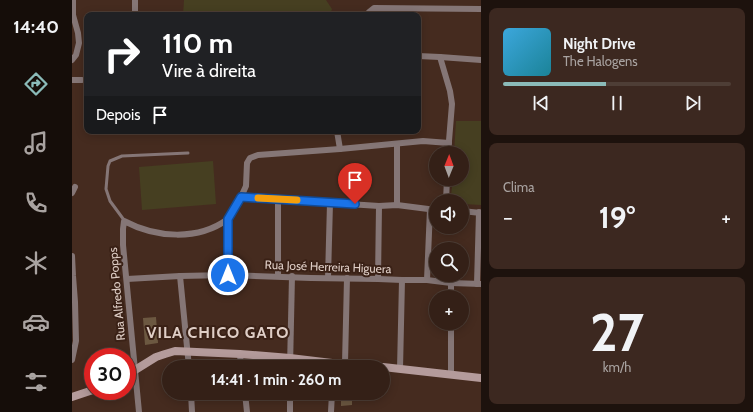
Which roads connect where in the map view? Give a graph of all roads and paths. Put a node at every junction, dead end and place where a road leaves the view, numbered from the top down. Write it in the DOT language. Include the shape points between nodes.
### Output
graph roads {
  1 [pos="73,0"];
  2 [pos="135,0"];
  3 [pos="481,10"];
  4 [pos="135,12"];
  5 [pos="369,12"];
  6 [pos="421,56"];
  7 [pos="440,57"];
  8 [pos="72,60"];
  9 [pos="481,60"];
  10 [pos="72,80"];
  11 [pos="82,80"];
  12 [pos="338,134"];
  13 [pos="449,143"];
  14 [pos="397,144"];
  15 [pos="449,146"];
  16 [pos="340,149"];
  17 [pos="188,153"];
  18 [pos="241,197"];
  19 [pos="278,199"];
  20 [pos="330,203"];
  21 [pos="397,205"];
  22 [pos="379,206"];
  23 [pos="429,209"];
  24 [pos="469,212"];
  25 [pos="480,213"];
  26 [pos="228,219"];
  27 [pos="124,221"];
  28 [pos="431,234"];
  29 [pos="72,256"];
  30 [pos="228,275"];
  31 [pos="72,276"];
  32 [pos="180,276"];
  33 [pos="278,276"];
  34 [pos="292,276"];
  35 [pos="328,278"];
  36 [pos="347,278"];
  37 [pos="127,279"];
  38 [pos="378,279"];
  39 [pos="402,280"];
  40 [pos="427,280"];
  41 [pos="451,283"];
  42 [pos="479,284"];
  43 [pos="451,290"];
  44 [pos="451,330"];
  45 [pos="133,348"];
  46 [pos="188,351"];
  47 [pos="240,354"];
  48 [pos="290,358"];
  49 [pos="72,360"];
  50 [pos="189,360"];
  51 [pos="240,360"];
  52 [pos="302,360"];
  53 [pos="345,360"];
  54 [pos="390,368"];
  55 [pos="400,369"];
  56 [pos="136,370"];
  57 [pos="451,375"];
  58 [pos="481,378"];
  59 [pos="136,381"];
  60 [pos="84,393"];
  61 [pos="72,397"];
  62 [pos="191,400"];
  63 [pos="246,400"];
  64 [pos="290,400"];
  65 [pos="332,400"];
  66 [pos="139,412"];
  67 [pos="192,412"];
  68 [pos="247,412"];
  69 [pos="290,412"];
  70 [pos="331,412"];
  1 -- 8 [label="street" via="73,15 79,43"];
  2 -- 4 [label="street"];
  3 -- 5 [label="street" via="374,8"];
  6 -- 7 [label="street"];
  7 -- 9 [label="street"];
  7 -- 13 [label="street" via="452,104"];
  10 -- 11 [label="street"];
  12 -- 16 [label="street"];
  13 -- 14 [label="street" via="424,141"];
  13 -- 15 [label="street"];
  14 -- 16 [label="street"];
  14 -- 21 [label="street"];
  16 -- 18 [label="street" via="258,155 250,158 247,163 246,186"];
  17 -- 27 [label="lane" via="122,156 110,161 106,189 110,201"];
  18 -- 19 [label="street"];
  18 -- 26 [label="street"];
  19 -- 20 [label="street"];
  19 -- 33 [label="street"];
  20 -- 22 [label="street"];
  20 -- 35 [label="street"];
  21 -- 22 [label="street"];
  21 -- 23 [label="street"];
  22 -- 38 [label="street"];
  24 -- 25 [label="street"];
  25 -- 42 [label="street"];
  26 -- 27 [label="street" via="207,230 180,235 156,233"];
  26 -- 30 [label="street"];
  27 -- 37 [label="street, Rua Alfredo Popps" via="123,245"];
  28 -- 40 [label="street"];
  29 -- 31 [label="street"];
  30 -- 32 [label="street, Rua José Herreira Higuera"];
  30 -- 33 [label="street, Rua José Herreira Higuera"];
  31 -- 49 [label="street" via="76,302 76,341"];
  32 -- 37 [label="street, Rua José Herreira Higuera"];
  32 -- 46 [label="street"];
  33 -- 34 [label="street, Rua José Herreira Higuera"];
  34 -- 35 [label="street, Rua José Herreira Higuera"];
  34 -- 48 [label="street"];
  35 -- 36 [label="street, Rua José Herreira Higuera"];
  36 -- 38 [label="street, Rua José Herreira Higuera"];
  36 -- 53 [label="street"];
  37 -- 45 [label="street, Rua Alfredo Popps"];
  38 -- 39 [label="street, Rua José Herreira Higuera"];
  39 -- 40 [label="street, Rua José Herreira Higuera"];
  39 -- 55 [label="street"];
  40 -- 41 [label="street, Rua José Herreira Higuera"];
  41 -- 42 [label="street, Rua José Herreira Higuera"];
  41 -- 43 [label="street"];
  44 -- 57 [label="street"];
  46 -- 47 [label="main road"];
  46 -- 50 [label="street"];
  46 -- 56 [label="main road" via="175,351 156,357"];
  47 -- 48 [label="main road"];
  47 -- 51 [label="street"];
  48 -- 52 [label="main road"];
  54 -- 55 [label="main road"];
  55 -- 57 [label="main road"];
  57 -- 58 [label="main road"];
  59 -- 66 [label="street, Rua Alfredo Popps"];
  60 -- 61 [label="main road"];
  62 -- 67 [label="street"];
  63 -- 68 [label="street"];
  64 -- 69 [label="street"];
  65 -- 70 [label="street"];
}
